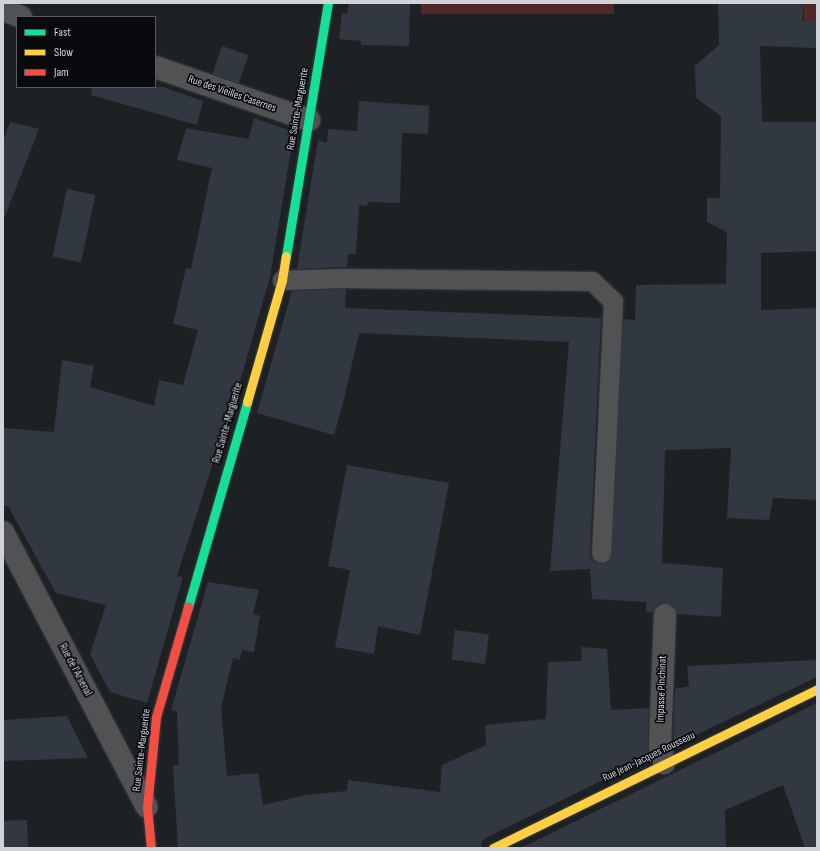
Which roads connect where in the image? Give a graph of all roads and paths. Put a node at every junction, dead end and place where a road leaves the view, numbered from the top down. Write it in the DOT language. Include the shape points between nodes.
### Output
graph roads {
  1 [pos="328,3"];
  2 [pos="3,10"];
  3 [pos="18,16"];
  4 [pos="156,67"];
  5 [pos="309,120"];
  6 [pos="282,280"];
  7 [pos="3,532"];
  8 [pos="601,553"];
  9 [pos="665,615"];
  10 [pos="817,689"];
  11 [pos="664,763"];
  12 [pos="147,807"];
  13 [pos="151,848"];
  14 [pos="493,848"];
  1 -- 5 [label="street, Rue Sainte-Marguerite"];
  2 -- 3 [label="street"];
  4 -- 5 [label="street, Rue des Vieilles Casernes"];
  5 -- 6 [label="street, Rue Sainte-Marguerite"];
  6 -- 8 [label="lane" via="342,278 592,281 613,301"];
  6 -- 12 [label="street, Rue Sainte-Marguerite" via="156,717"];
  7 -- 12 [label="street, Rue de l'Arsenal"];
  9 -- 11 [label="street, Impasse Pinchinat" via="660,745"];
  10 -- 11 [label="street, Rue Jean-Jacques Rousseau"];
  11 -- 14 [label="street, Rue Jean-Jacques Rousseau"];
  12 -- 13 [label="street, Rue Sainte-Marguerite"];
}
